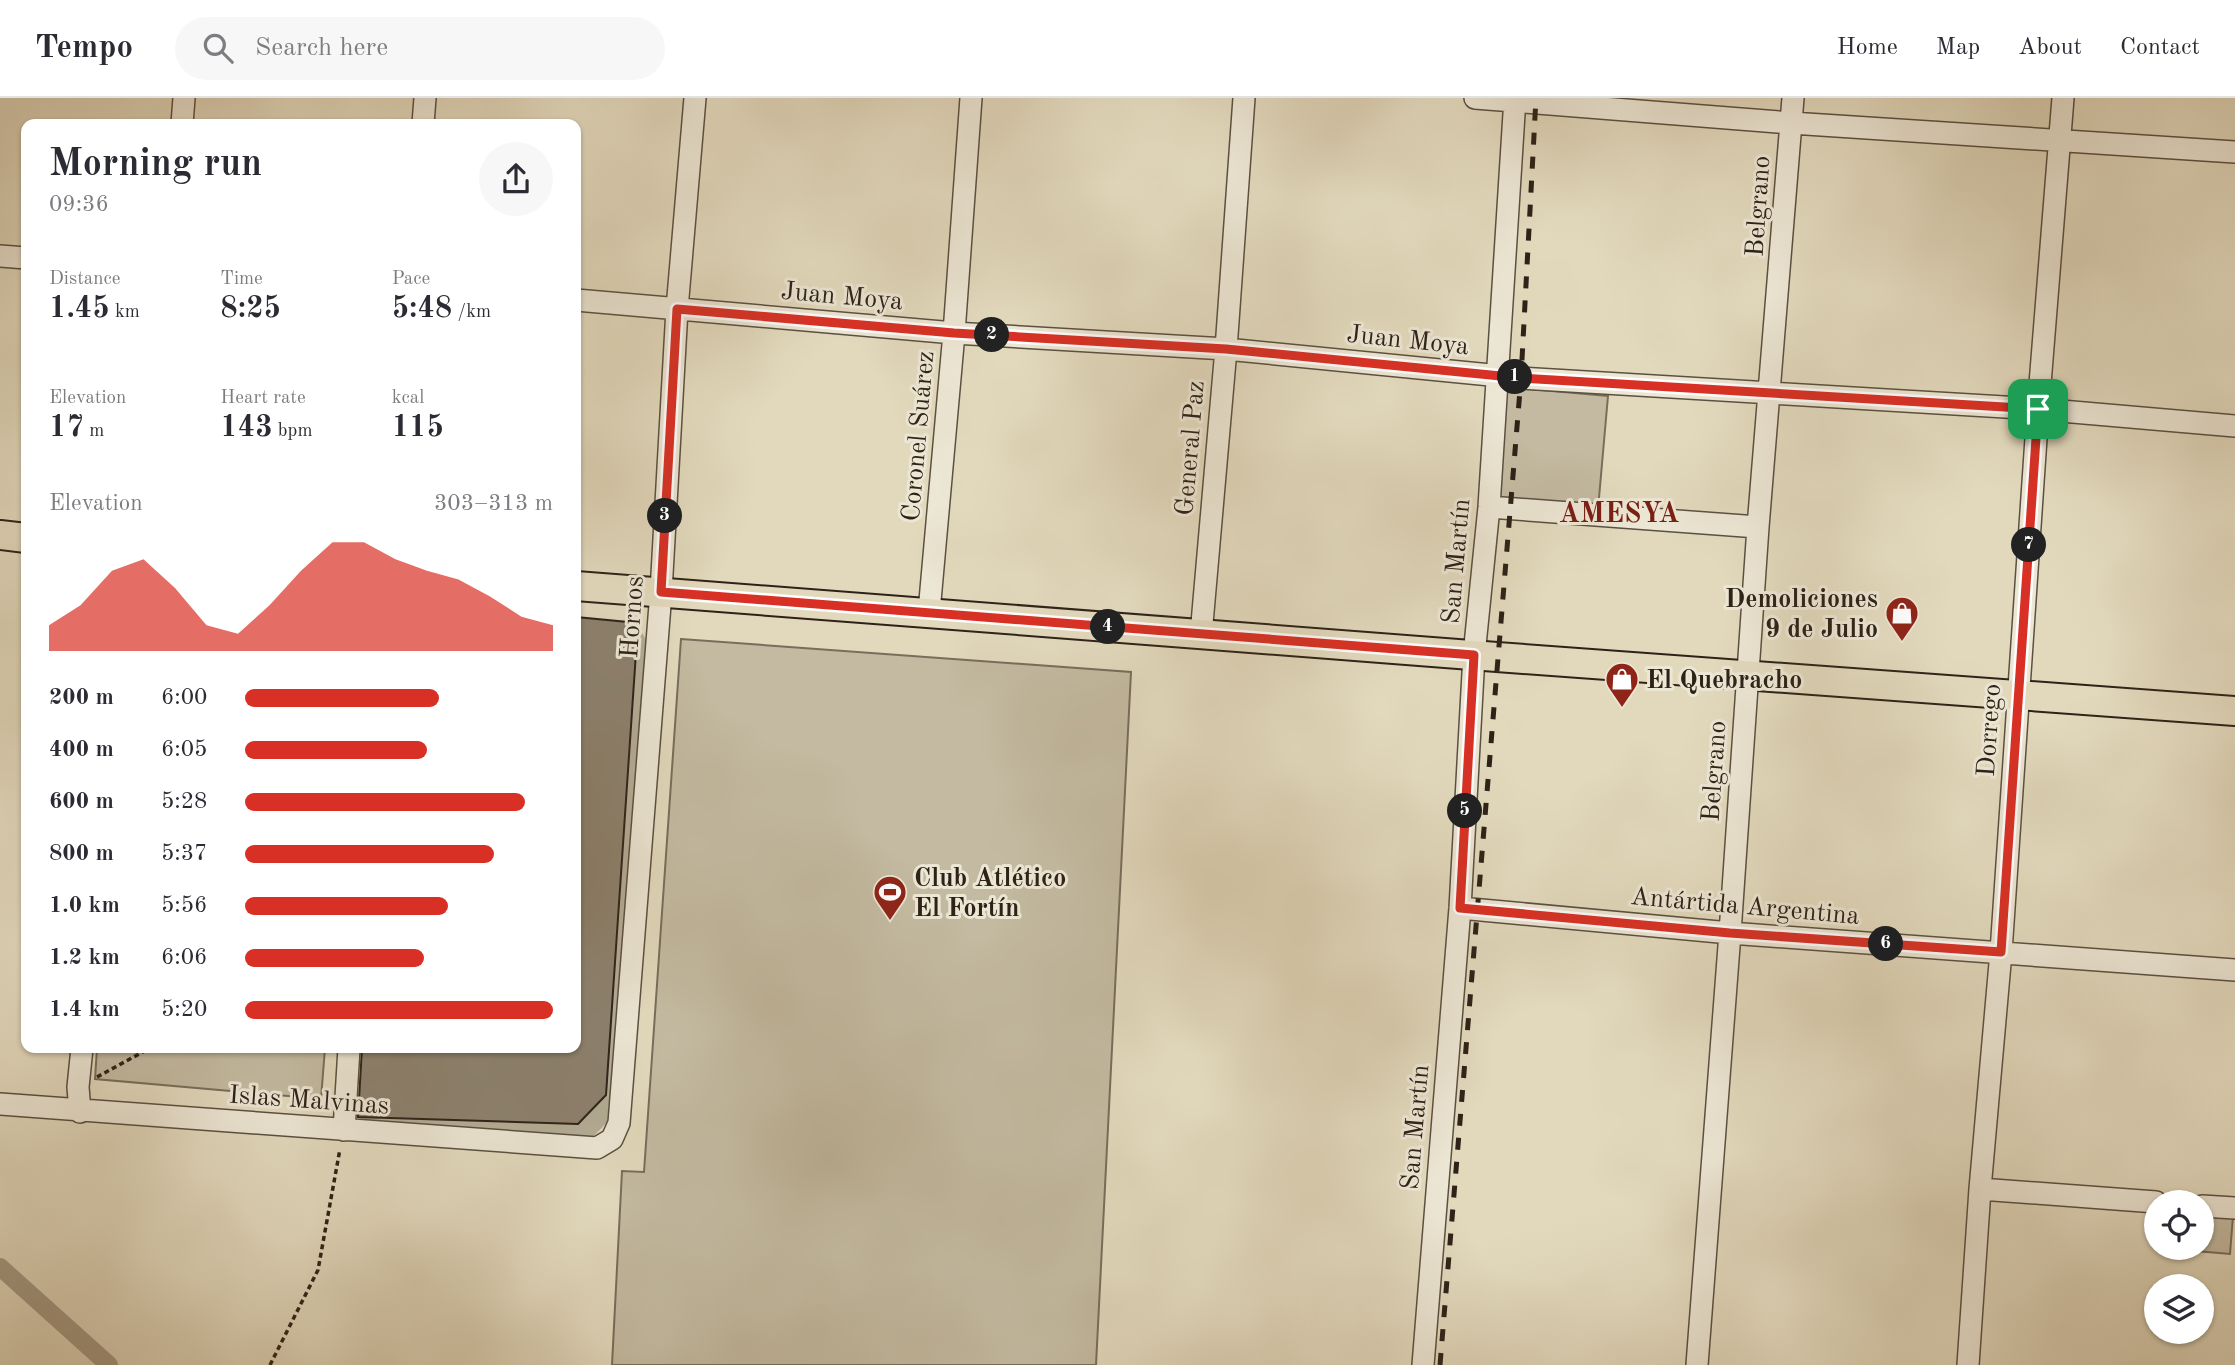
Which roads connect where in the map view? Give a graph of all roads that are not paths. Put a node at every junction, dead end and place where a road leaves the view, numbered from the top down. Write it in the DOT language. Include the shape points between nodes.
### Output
graph roads {
  1 [pos="184,98"];
  2 [pos="425,98"];
  3 [pos="695,98"];
  4 [pos="971,98"];
  5 [pos="1244,98"];
  6 [pos="1475,98"];
  7 [pos="1793,98"];
  8 [pos="2063,98"];
  9 [pos="1515,100"];
  10 [pos="182,119"];
  11 [pos="423,119"];
  12 [pos="1791,123"];
  13 [pos="2060,141"];
  14 [pos="2235,152"];
  15 [pos="0,256"];
  16 [pos="21,258"];
  17 [pos="581,300"];
  18 [pos="677,309"];
  19 [pos="954,333"];
  20 [pos="1226,349"];
  21 [pos="1497,375"];
  22 [pos="1770,393"];
  23 [pos="2038,409"];
  24 [pos="2235,426"];
  25 [pos="1489,507"];
  26 [pos="1758,527"];
  27 [pos="0,535"];
  28 [pos="21,537"];
  29 [pos="581,586"];
  30 [pos="661,592"];
  31 [pos="929,612"];
  32 [pos="1201,635"];
  33 [pos="1474,655"];
  34 [pos="1747,674"];
  35 [pos="2019,695"];
  36 [pos="2235,711"];
  37 [pos="1460,908"];
  38 [pos="1730,933"];
  39 [pos="2001,952"];
  40 [pos="2235,970"];
  41 [pos="81,1053"];
  42 [pos="349,1053"];
  43 [pos="0,1104"];
  44 [pos="80,1112"];
  45 [pos="344,1130"];
  46 [pos="612,1139"];
  47 [pos="1980,1189"];
  48 [pos="2144,1201"];
  49 [pos="2214,1207"];
  50 [pos="2235,1208"];
  51 [pos="1423,1365"];
  52 [pos="1697,1365"];
  53 [pos="1968,1365"];
  1 -- 10 [label="street"];
  2 -- 11 [label="street"];
  3 -- 18 [label="street, Hornos"];
  4 -- 19 [label="street, Coronel Suárez"];
  5 -- 20 [label="street, General Paz"];
  6 -- 9 [label="street"];
  7 -- 12 [label="street, Belgrano"];
  8 -- 13 [label="street, Dorrego"];
  9 -- 12 [label="street"];
  9 -- 21 [label="street, San Martín"];
  12 -- 13 [label="street"];
  12 -- 22 [label="street, Belgrano"];
  13 -- 14 [label="street"];
  13 -- 23 [label="street, Dorrego"];
  15 -- 16 [label="street"];
  17 -- 18 [label="street, Juan Moya"];
  18 -- 19 [label="street, Juan Moya"];
  18 -- 30 [label="street, Hornos"];
  19 -- 20 [label="street, Juan Moya"];
  19 -- 31 [label="street, Coronel Suárez"];
  20 -- 21 [label="street, Juan Moya"];
  20 -- 32 [label="street, General Paz"];
  21 -- 22 [label="street, Juan Moya"];
  21 -- 25 [label="street, San Martín"];
  22 -- 23 [label="street, Juan Moya"];
  22 -- 26 [label="street, Belgrano"];
  23 -- 24 [label="street, Juan Moya"];
  23 -- 35 [label="street, Dorrego"];
  25 -- 26 [label="street"];
  25 -- 33 [label="street, San Martín"];
  26 -- 34 [label="street, Belgrano"];
  27 -- 28 [label="main road"];
  29 -- 30 [label="main road"];
  30 -- 31 [label="main road"];
  30 -- 46 [label="street, Hornos" via="620,1123"];
  31 -- 32 [label="main road"];
  32 -- 33 [label="main road"];
  33 -- 34 [label="main road"];
  33 -- 37 [label="street, San Martín"];
  34 -- 35 [label="main road"];
  34 -- 38 [label="street, Belgrano"];
  35 -- 36 [label="main road"];
  35 -- 39 [label="street, Dorrego"];
  37 -- 38 [label="street, Antártida Argentina"];
  37 -- 51 [label="street, San Martín"];
  38 -- 39 [label="street, Antártida Argentina"];
  38 -- 52 [label="street, Belgrano"];
  39 -- 40 [label="street, Antártida Argentina"];
  39 -- 47 [label="street, Dorrego"];
  41 -- 44 [label="street"];
  42 -- 45 [label="street"];
  43 -- 44 [label="street, Islas Malvinas"];
  44 -- 45 [label="street, Islas Malvinas"];
  45 -- 46 [label="street, Islas Malvinas" via="597,1149"];
  47 -- 48 [label="street"];
  47 -- 53 [label="street, Dorrego"];
  49 -- 50 [label="street"];
}
